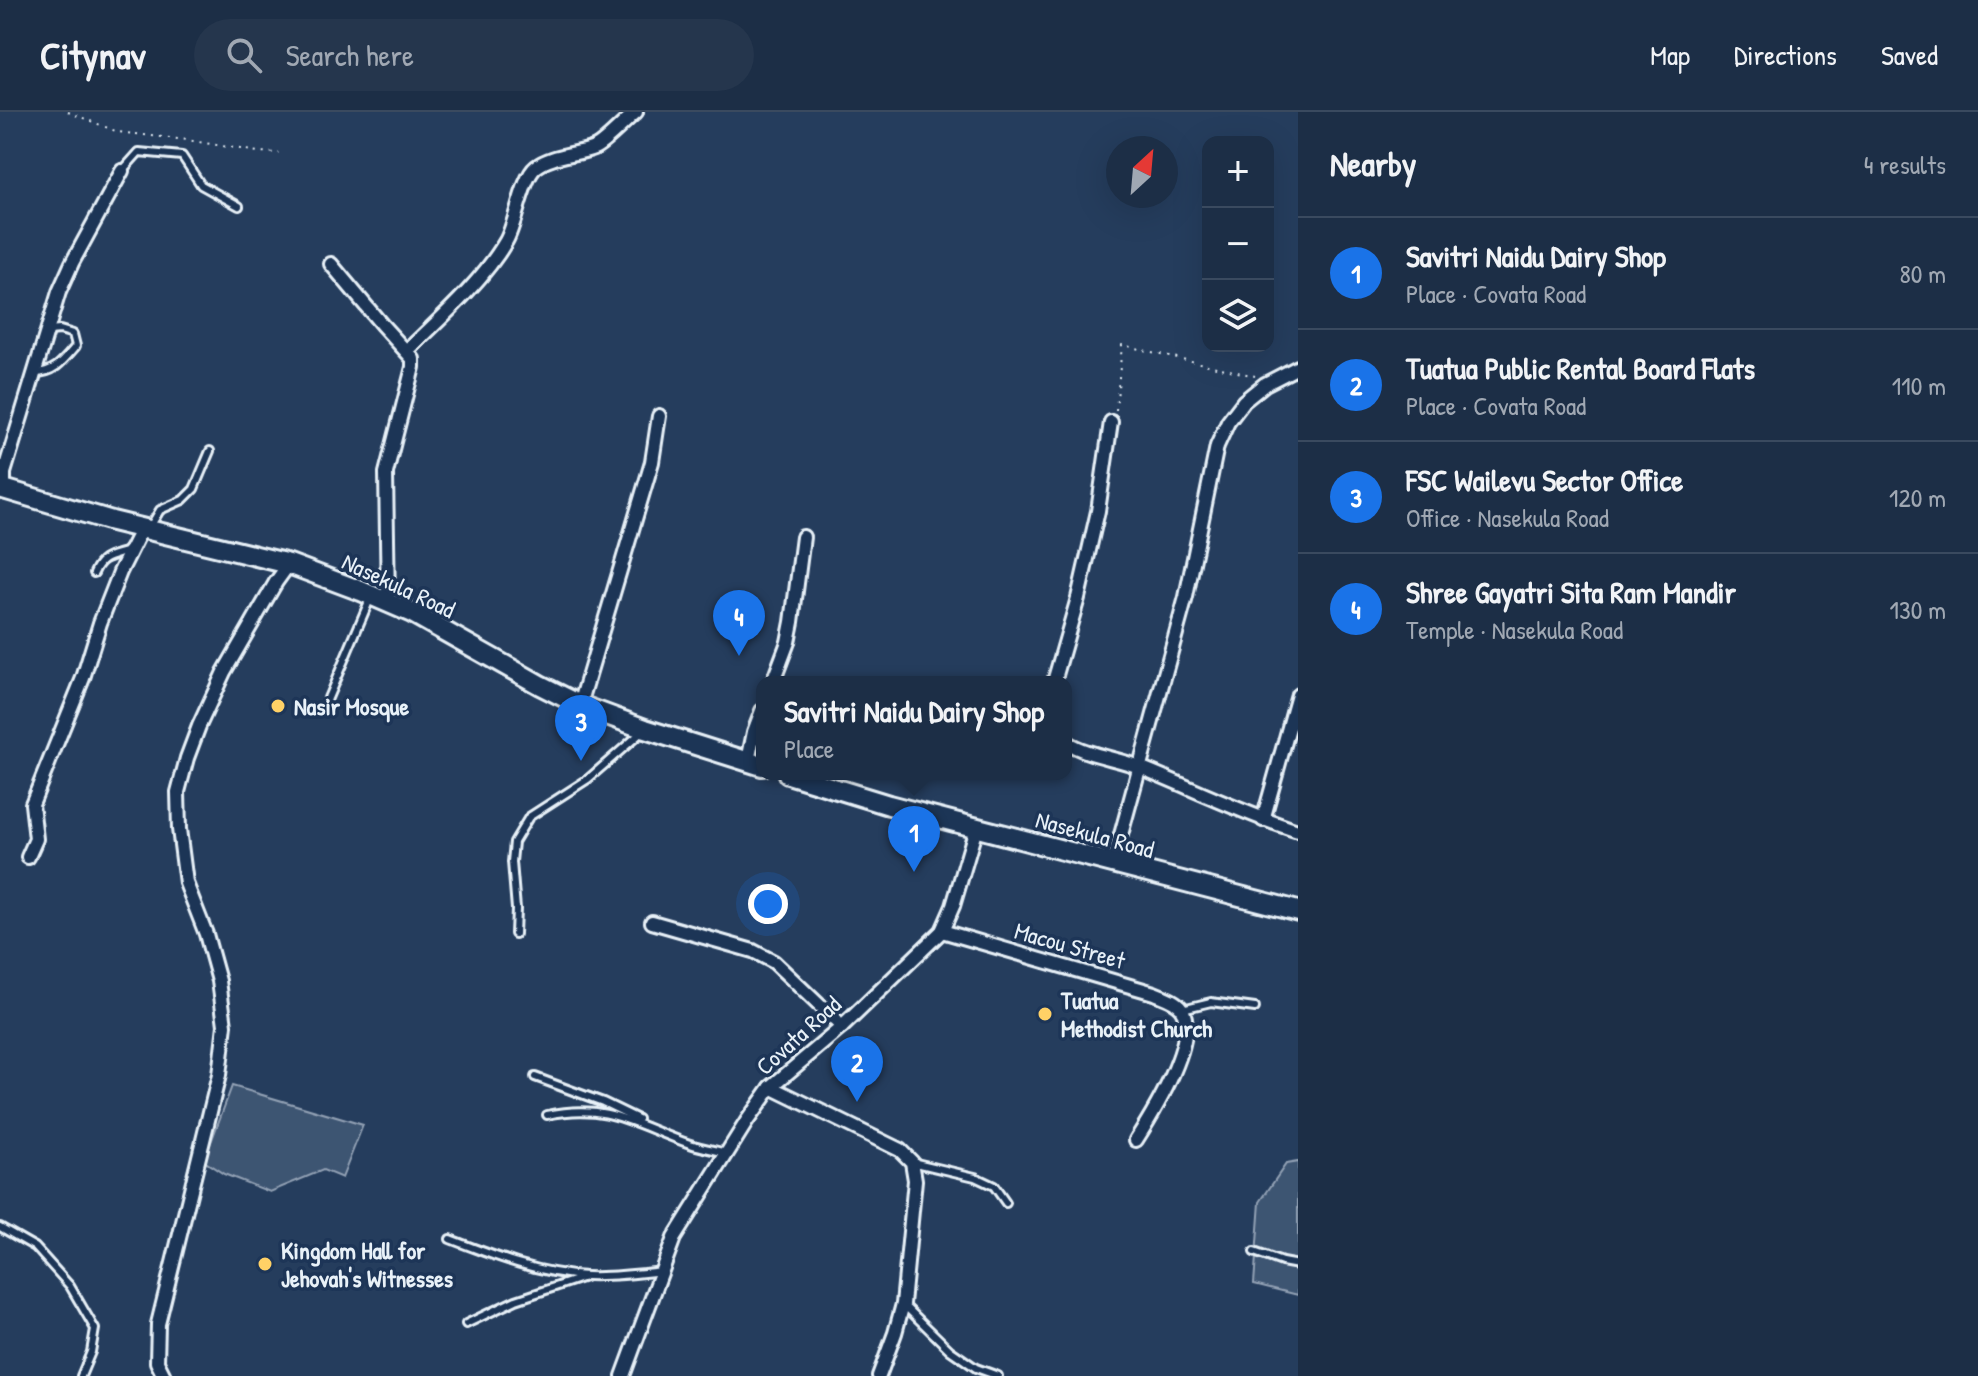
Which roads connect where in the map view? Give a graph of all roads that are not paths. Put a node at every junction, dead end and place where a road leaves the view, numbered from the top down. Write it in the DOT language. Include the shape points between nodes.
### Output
graph roads {
  1 [pos="636,112"];
  2 [pos="122,171"];
  3 [pos="239,206"];
  4 [pos="331,264"];
  5 [pos="47,332"];
  6 [pos="407,351"];
  7 [pos="1298,367"];
  8 [pos="35,373"];
  9 [pos="659,416"];
  10 [pos="1111,422"];
  11 [pos="210,451"];
  12 [pos="1,493"];
  13 [pos="142,528"];
  14 [pos="803,537"];
  15 [pos="289,564"];
  16 [pos="94,573"];
  17 [pos="380,599"];
  18 [pos="775,676"];
  19 [pos="1056,676"];
  20 [pos="1298,695"];
  21 [pos="328,698"];
  22 [pos="580,705"];
  23 [pos="756,727"];
  24 [pos="645,729"];
  25 [pos="1072,745"];
  26 [pos="755,764"];
  27 [pos="1139,766"];
  28 [pos="808,780"];
  29 [pos="1263,820"];
  30 [pos="976,828"];
  31 [pos="1298,831"];
  32 [pos="28,857"];
  33 [pos="1113,864"];
  34 [pos="1298,911"];
  35 [pos="652,922"];
  36 [pos="942,931"];
  37 [pos="515,934"];
  38 [pos="1255,1008"];
  39 [pos="1182,1009"];
  40 [pos="842,1027"];
  41 [pos="535,1077"];
  42 [pos="771,1087"];
  43 [pos="547,1115"];
  44 [pos="1136,1140"];
  45 [pos="692,1145"];
  46 [pos="727,1153"];
  47 [pos="912,1162"];
  48 [pos="1006,1203"];
  49 [pos="0,1227"];
  50 [pos="450,1239"];
  51 [pos="1254,1252"];
  52 [pos="1298,1265"];
  53 [pos="662,1271"];
  54 [pos="589,1276"];
  55 [pos="903,1304"];
  56 [pos="466,1324"];
  57 [pos="81,1376"];
  58 [pos="164,1376"];
  59 [pos="623,1376"];
  60 [pos="879,1376"];
  61 [pos="998,1376"];
  1 -- 6 [label="street" via="598,147 536,167 507,240 465,294"];
  2 -- 3 [label="lane" via="139,152 182,156 201,185"];
  2 -- 5 [label="street" via="72,263"];
  4 -- 6 [label="street"];
  5 -- 8 [label="street"];
  5 -- 8 [label="lane" via="73,334 76,346 54,369"];
  6 -- 17 [label="street" via="413,367 386,473"];
  7 -- 27 [label="street" via="1244,401 1217,446 1186,597"];
  8 -- 12 [label="street"];
  9 -- 22 [label="street" via="652,462"];
  10 -- 19 [label="street" via="1098,511"];
  11 -- 13 [label="lane" via="194,489"];
  12 -- 13 [label="main road, Nasekula Road"];
  13 -- 15 [label="main road, Nasekula Road"];
  13 -- 16 [label="lane" via="125,552 98,563"];
  13 -- 32 [label="street" via="120,572 32,804 36,839"];
  14 -- 18 [label="street" via="790,632"];
  15 -- 17 [label="main road, Nasekula Road"];
  15 -- 58 [label="street" via="224,672 199,726 178,792 186,883 216,969 225,1025 219,1075 158,1324 157,1362"];
  17 -- 21 [label="lane"];
  17 -- 22 [label="main road, Nasekula Road"];
  20 -- 29 [label="street"];
  22 -- 24 [label="main road, Nasekula Road"];
  23 -- 26 [label="street"];
  24 -- 26 [label="main road, Nasekula Road"];
  24 -- 37 [label="lane" via="588,779 529,817 514,842"];
  25 -- 27 [label="street"];
  27 -- 29 [label="street"];
  27 -- 33 [label="street"];
  28 -- 30 [label="main road, Nasekula Road"];
  29 -- 31 [label="street"];
  30 -- 33 [label="main road, Nasekula Road"];
  30 -- 36 [label="street, Covata Road"];
  33 -- 34 [label="main road, Nasekula Road"];
  35 -- 40 [label="street" via="774,962"];
  36 -- 39 [label="street, Macou Street" via="1154,993"];
  36 -- 40 [label="street, Covata Road"];
  38 -- 39 [label="lane" via="1211,1002"];
  39 -- 44 [label="street" via="1187,1022 1171,1079"];
  40 -- 42 [label="street, Covata Road"];
  41 -- 45 [label="lane" via="603,1102"];
  42 -- 46 [label="street, Covata Road"];
  42 -- 47 [label="street" via="900,1150"];
  43 -- 45 [label="lane" via="619,1115"];
  45 -- 46 [label="lane"];
  46 -- 53 [label="street, Covata Road" via="674,1238"];
  47 -- 48 [label="lane" via="975,1177 994,1186"];
  47 -- 55 [label="street" via="915,1180"];
  49 -- 57 [label="lane" via="35,1247 70,1286 95,1329"];
  50 -- 54 [label="lane" via="500,1258"];
  51 -- 52 [label="lane"];
  53 -- 54 [label="lane"];
  53 -- 59 [label="street, Covata Road"];
  54 -- 56 [label="lane" via="516,1300"];
  55 -- 60 [label="street"];
  55 -- 61 [label="lane" via="950,1350"];
}
